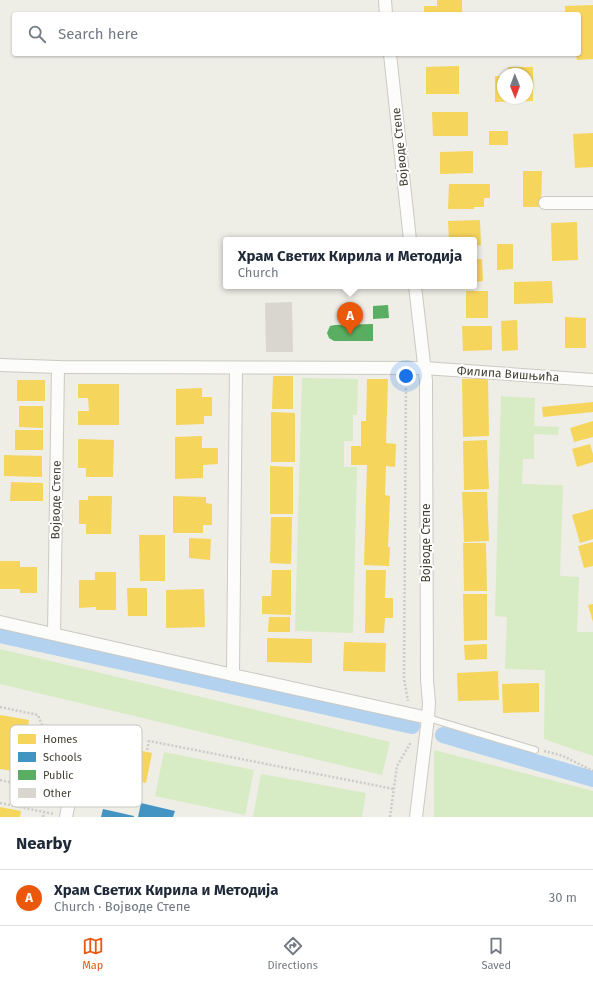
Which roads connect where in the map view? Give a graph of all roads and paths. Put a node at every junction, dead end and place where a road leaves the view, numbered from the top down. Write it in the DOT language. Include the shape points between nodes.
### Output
graph roads {
  1 [pos="385,0"];
  2 [pos="386,12"];
  3 [pos="390,56"];
  4 [pos="593,203"];
  5 [pos="545,204"];
  6 [pos="410,237"];
  7 [pos="415,289"];
  8 [pos="0,365"];
  9 [pos="58,367"];
  10 [pos="236,368"];
  11 [pos="424,368"];
  12 [pos="593,380"];
  13 [pos="426,381"];
  14 [pos="0,622"];
  15 [pos="54,634"];
  16 [pos="233,675"];
  17 [pos="0,707"];
  18 [pos="413,715"];
  19 [pos="428,718"];
  20 [pos="42,725"];
  21 [pos="425,741"];
  22 [pos="147,750"];
  23 [pos="535,750"];
  24 [pos="593,771"];
  25 [pos="0,780"];
  26 [pos="10,782"];
  27 [pos="394,789"];
  28 [pos="0,803"];
  29 [pos="10,805"];
  30 [pos="18,807"];
  31 [pos="68,807"];
  32 [pos="44,812"];
  33 [pos="43,817"];
  34 [pos="66,817"];
  35 [pos="390,817"];
  36 [pos="416,817"];
  1 -- 2 [label="street"];
  3 -- 6 [label="street, Војводе Степе"];
  4 -- 5 [label="street"];
  7 -- 11 [label="street, Војводе Степе"];
  8 -- 9 [label="street"];
  9 -- 10 [label="street"];
  9 -- 15 [label="street, Војводе Степе"];
  10 -- 11 [label="street"];
  10 -- 16 [label="street"];
  11 -- 12 [label="street, Филипа Вишњића"];
  11 -- 13 [label="street, Војводе Степе"];
  13 -- 18 [label="path" via="406,381 404,679"];
  13 -- 19 [label="street, Војводе Степе"];
  14 -- 15 [label="street"];
  15 -- 16 [label="street"];
  16 -- 18 [label="street"];
  17 -- 20 [label="path" via="38,715"];
  18 -- 19 [label="street"];
  19 -- 21 [label="street, Војводе Степе"];
  19 -- 23 [label="lane"];
  21 -- 27 [label="path" via="412,739 397,766"];
  21 -- 36 [label="street, Војводе Степе"];
  22 -- 27 [label="path" via="149,741"];
  23 -- 24 [label="path" via="563,756"];
  25 -- 26 [label="path"];
  27 -- 35 [label="path"];
  28 -- 29 [label="path"];
  30 -- 32 [label="path"];
  31 -- 34 [label="street"];
  32 -- 33 [label="path"];
  32 -- 34 [label="path"];
}
